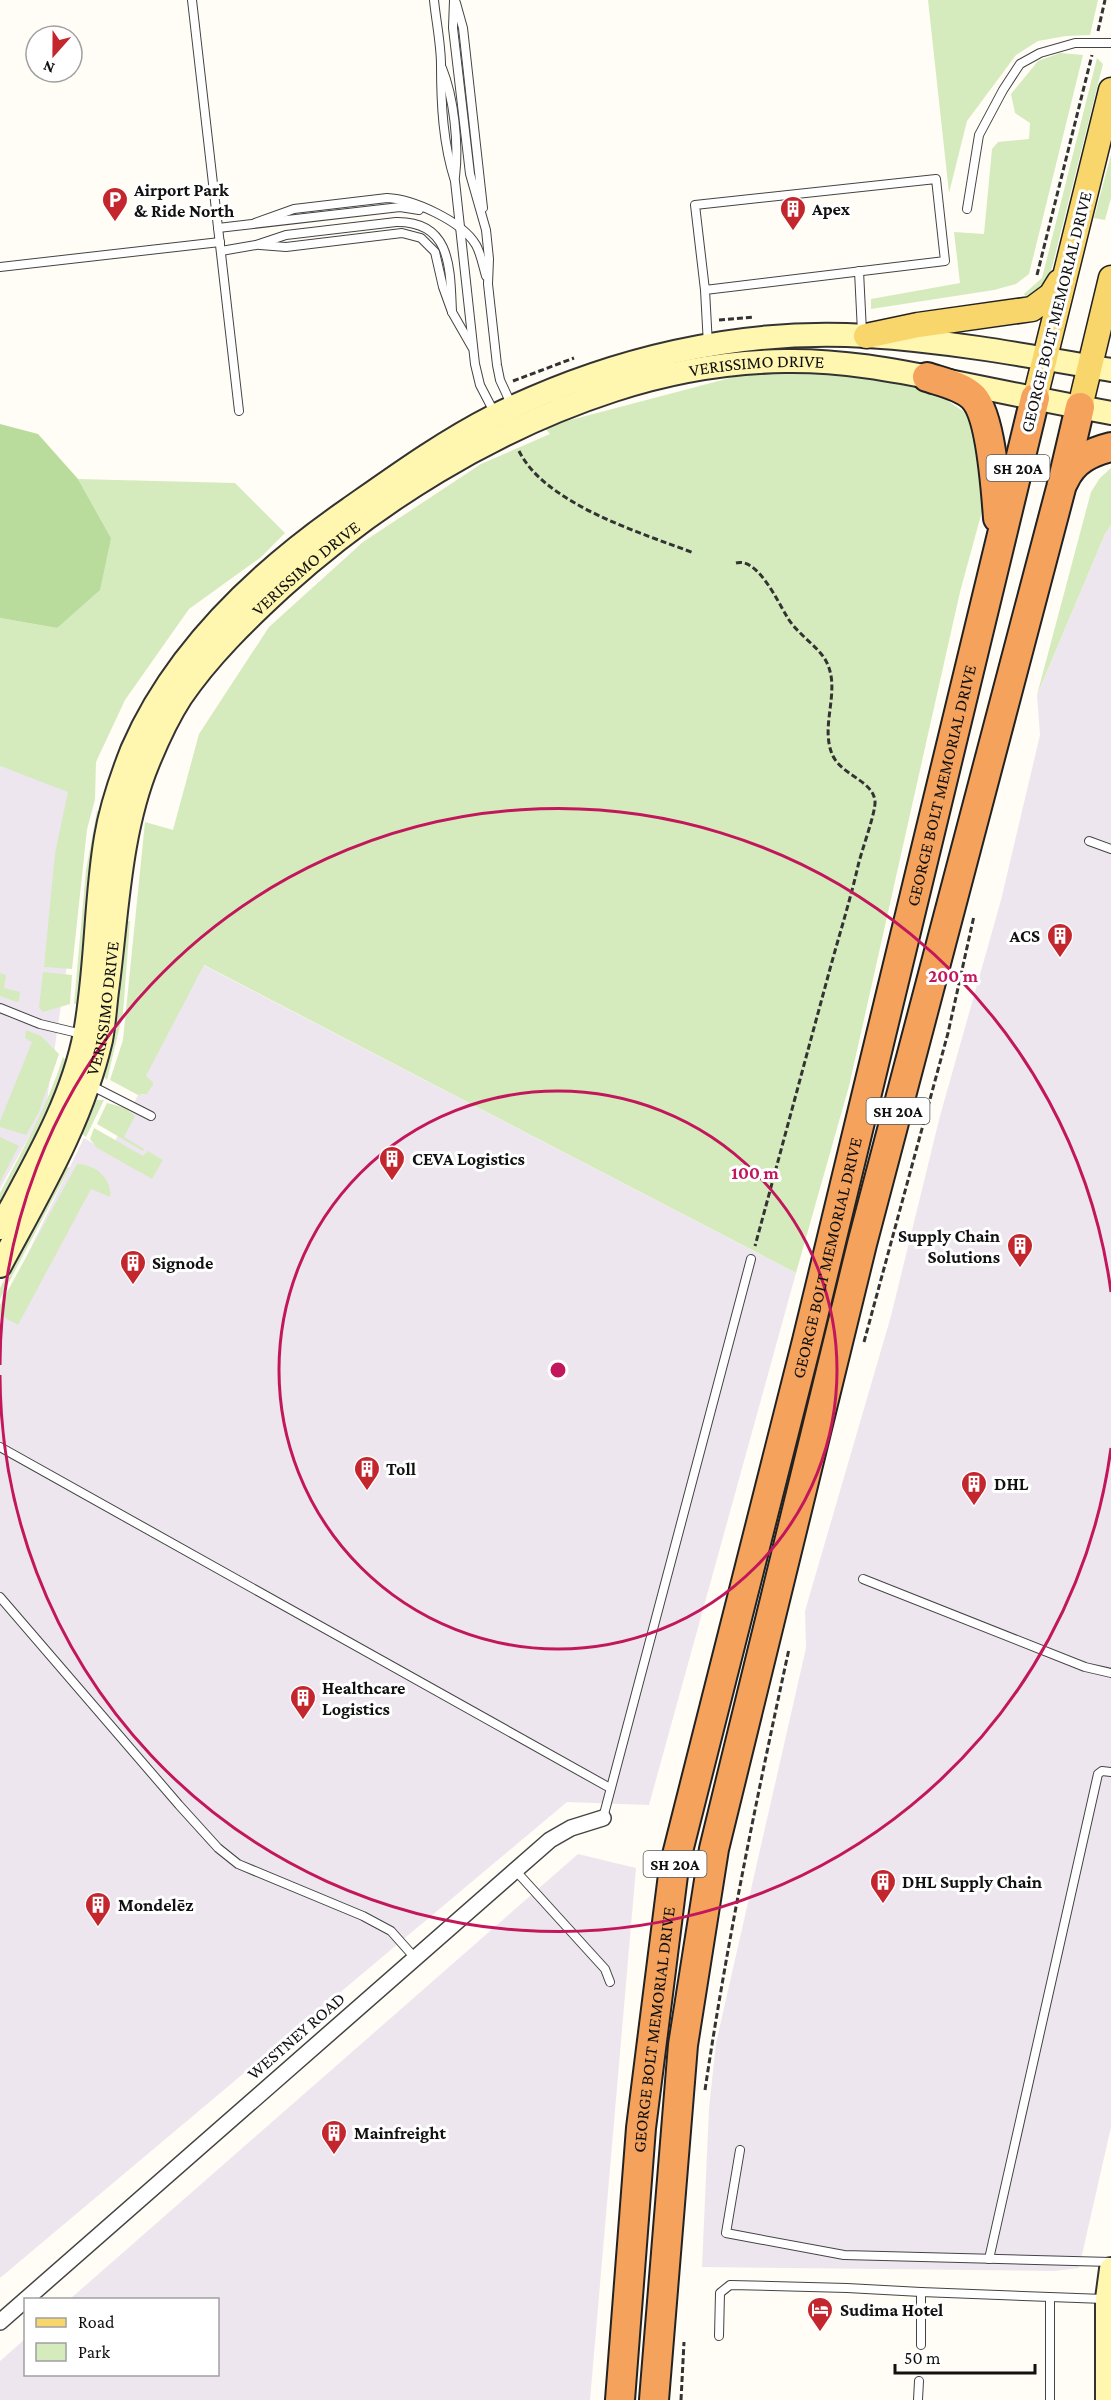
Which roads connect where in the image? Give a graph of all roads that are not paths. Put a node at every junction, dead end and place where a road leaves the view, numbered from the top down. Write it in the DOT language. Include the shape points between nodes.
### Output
graph roads {
  1 [pos="192,0"];
  2 [pos="434,0"];
  3 [pos="455,0"];
  4 [pos="1111,44"];
  5 [pos="1111,90"];
  6 [pos="967,209"];
  7 [pos="218,228"];
  8 [pos="460,228"];
  9 [pos="220,246"];
  10 [pos="0,267"];
  11 [pos="859,271"];
  12 [pos="1064,271"];
  13 [pos="1111,278"];
  14 [pos="488,284"];
  15 [pos="705,290"];
  16 [pos="864,336"];
  17 [pos="708,345"];
  18 [pos="475,355"];
  19 [pos="1044,358"];
  20 [pos="1100,368"];
  21 [pos="927,377"];
  22 [pos="1035,398"];
  23 [pos="1080,407"];
  24 [pos="239,411"];
  25 [pos="1111,413"];
  26 [pos="510,424"];
  27 [pos="1111,447"];
  28 [pos="1061,488"];
  29 [pos="1000,538"];
  30 [pos="1089,841"];
  31 [pos="1111,849"];
  32 [pos="0,1008"];
  33 [pos="93,1035"];
  34 [pos="88,1085"];
  35 [pos="151,1116"];
  36 [pos="0,1228"];
  37 [pos="751,1260"];
  38 [pos="0,1266"];
  39 [pos="0,1447"];
  40 [pos="863,1580"];
  41 [pos="0,1597"];
  42 [pos="1111,1673"];
  43 [pos="1111,1772"];
  44 [pos="610,1788"];
  45 [pos="603,1818"];
  46 [pos="516,1870"];
  47 [pos="415,1958"];
  48 [pos="610,1982"];
  49 [pos="740,2150"];
  50 [pos="989,2259"];
  51 [pos="1111,2262"];
  52 [pos="1111,2270"];
  53 [pos="921,2292"];
  54 [pos="27,2298"];
  55 [pos="1050,2298"];
  56 [pos="1107,2299"];
  57 [pos="24,2301"];
  58 [pos="0,2322"];
  59 [pos="719,2336"];
  60 [pos="921,2346"];
  61 [pos="919,2382"];
  62 [pos="620,2400"];
  63 [pos="654,2400"];
  64 [pos="918,2400"];
  65 [pos="1050,2400"];
  66 [pos="1107,2400"];
  1 -- 7 [label="lane"];
  2 -- 8 [label="lane" via="447,157 455,181"];
  3 -- 14 [label="lane" via="453,28 470,174 486,230"];
  4 -- 6 [label="lane" via="1075,43 1040,53 1020,64 980,135"];
  5 -- 12 [label="main road, GEORGE BOLT MEMORIAL DRIVE"];
  7 -- 8 [label="lane" via="255,223 294,209 387,198 401,199"];
  7 -- 9 [label="lane"];
  8 -- 14 [label="lane" via="477,246"];
  8 -- 18 [label="lane"];
  9 -- 10 [label="lane"];
  9 -- 18 [label="lane" via="286,247 402,233 414,235 435,252 442,287"];
  9 -- 24 [label="lane"];
  11 -- 15 [label="lane"];
  11 -- 15 [label="lane" via="945,261 936,179 695,205"];
  11 -- 16 [label="lane"];
  12 -- 16 [label="main road" via="1051,295 1032,309"];
  12 -- 19 [label="main road, GEORGE BOLT MEMORIAL DRIVE"];
  13 -- 20 [label="main road, GEORGE BOLT MEMORIAL DRIVE"];
  14 -- 26 [label="lane" via="497,365"];
  15 -- 17 [label="lane"];
  16 -- 17 [label="street, VERISSIMO DRIVE" via="787,336"];
  16 -- 19 [label="street, VERISSIMO DRIVE" via="938,342"];
  17 -- 26 [label="street, VERISSIMO DRIVE" via="621,365 542,394"];
  18 -- 26 [label="lane" via="480,385"];
  19 -- 20 [label="street, VERISSIMO DRIVE"];
  19 -- 22 [label="main road, GEORGE BOLT MEMORIAL DRIVE"];
  20 -- 23 [label="main road, GEORGE BOLT MEMORIAL DRIVE"];
  21 -- 22 [label="street, VERISSIMO DRIVE"];
  21 -- 26 [label="street, VERISSIMO DRIVE" via="843,363 788,361 721,366 646,380"];
  21 -- 29 [label="highway" via="966,392 983,415"];
  22 -- 23 [label="street, VERISSIMO DRIVE"];
  22 -- 29 [label="highway, GEORGE BOLT MEMORIAL DRIVE / SH 20A"];
  23 -- 25 [label="street, VERISSIMO DRIVE"];
  23 -- 28 [label="highway, GEORGE BOLT MEMORIAL DRIVE / SH 20A"];
  26 -- 33 [label="street, VERISSIMO DRIVE" via="431,453 306,539 257,582 180,667 133,750 106,836"];
  27 -- 28 [label="highway" via="1090,453 1074,465"];
  28 -- 63 [label="highway, GEORGE BOLT MEMORIAL DRIVE / SH 20A" via="862,1244 714,1849 683,2045"];
  29 -- 62 [label="highway, GEORGE BOLT MEMORIAL DRIVE / SH 20A" via="807,1341 674,1867 641,2128"];
  30 -- 31 [label="lane"];
  32 -- 33 [label="lane" via="40,1024"];
  33 -- 34 [label="street, VERISSIMO DRIVE"];
  33 -- 36 [label="street, VERISSIMO DRIVE"];
  34 -- 35 [label="lane"];
  34 -- 38 [label="street, VERISSIMO DRIVE" via="73,1127"];
  37 -- 44 [label="lane"];
  39 -- 44 [label="lane"];
  40 -- 42 [label="lane" via="1085,1667"];
  41 -- 47 [label="lane" via="218,1848 238,1864 391,1931"];
  43 -- 50 [label="lane" via="1098,1774"];
  44 -- 45 [label="lane"];
  45 -- 46 [label="street, WESTNEY ROAD" via="571,1828 550,1840"];
  46 -- 47 [label="street, WESTNEY ROAD"];
  46 -- 48 [label="lane" via="605,1969"];
  47 -- 54 [label="street, WESTNEY ROAD"];
  49 -- 50 [label="lane" via="726,2233 844,2255"];
  50 -- 51 [label="lane"];
  52 -- 56 [label="street"];
  53 -- 55 [label="lane"];
  53 -- 59 [label="lane" via="730,2285 720,2293"];
  53 -- 60 [label="lane"];
  55 -- 56 [label="lane"];
  55 -- 65 [label="lane"];
  56 -- 66 [label="street"];
  57 -- 58 [label="street, WESTNEY ROAD"];
  61 -- 64 [label="lane"];
}
